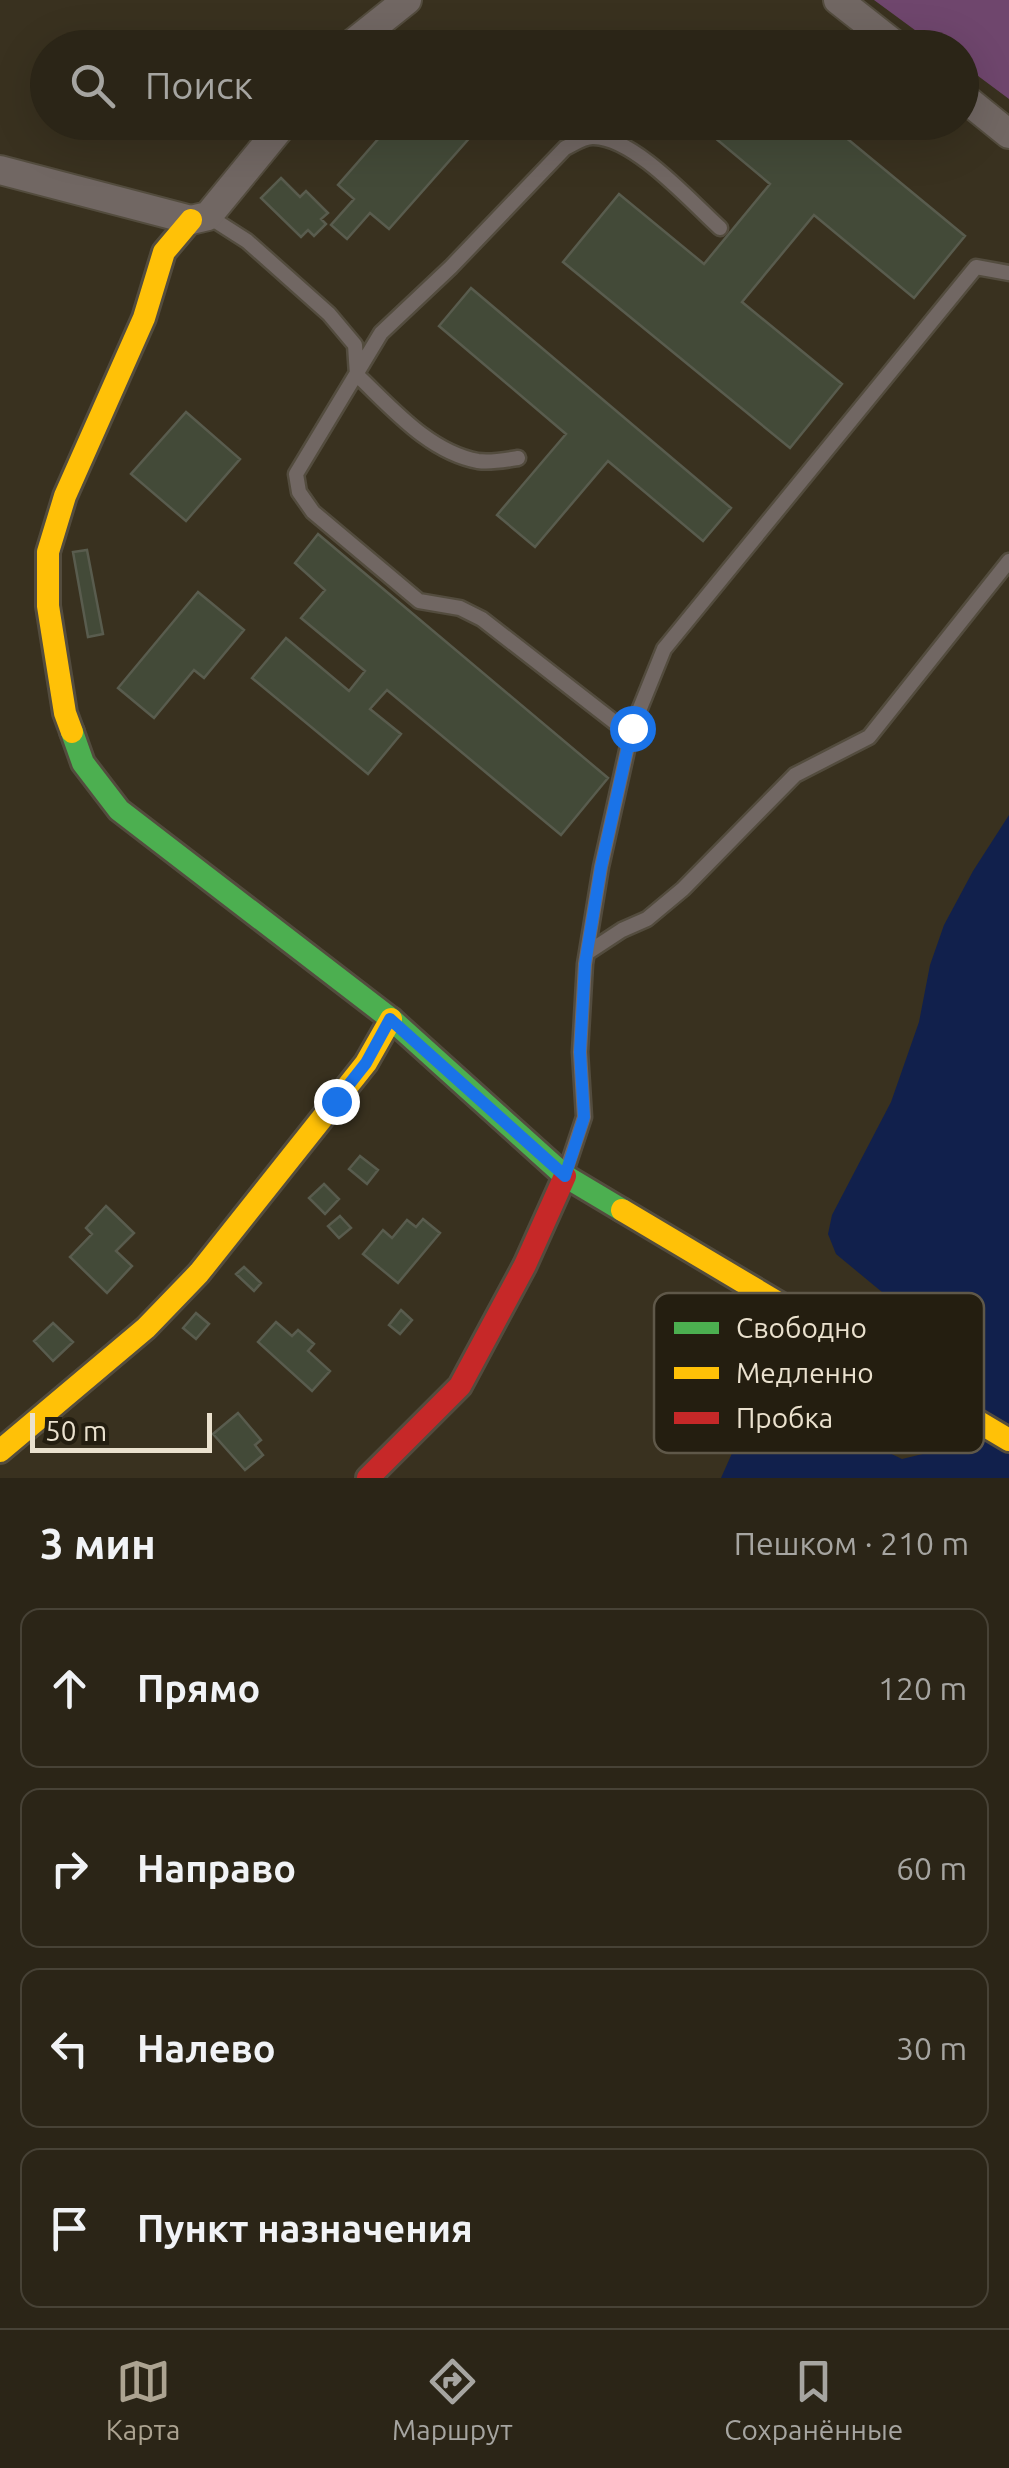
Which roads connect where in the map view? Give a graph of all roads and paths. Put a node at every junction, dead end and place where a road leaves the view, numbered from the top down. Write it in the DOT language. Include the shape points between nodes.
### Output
graph roads {
  1 [pos="407,0"];
  2 [pos="838,0"];
  3 [pos="370,30"];
  4 [pos="876,30"];
  5 [pos="979,110"];
  6 [pos="1009,134"];
  7 [pos="269,140"];
  8 [pos="582,140"];
  9 [pos="609,140"];
  10 [pos="0,170"];
  11 [pos="200,218"];
  12 [pos="720,228"];
  13 [pos="1009,273"];
  14 [pos="357,375"];
  15 [pos="518,458"];
  16 [pos="1009,560"];
  17 [pos="630,735"];
  18 [pos="587,954"];
  19 [pos="390,1019"];
  20 [pos="565,1176"];
  21 [pos="761,1293"];
  22 [pos="984,1425"];
  23 [pos="1009,1440"];
  24 [pos="0,1451"];
  25 [pos="368,1478"];
  1 -- 3 [label="street"];
  2 -- 4 [label="street"];
  5 -- 6 [label="street"];
  7 -- 11 [label="street"];
  8 -- 14 [label="lane" via="566,148 381,333"];
  9 -- 12 [label="lane" via="628,148"];
  10 -- 11 [label="street"];
  11 -- 14 [label="lane" via="247,242 328,314 355,345"];
  11 -- 19 [label="street" via="164,252 144,318 64,496 48,552 48,606 65,713 83,763 119,810"];
  13 -- 17 [label="lane" via="976,266 664,648"];
  14 -- 15 [label="lane" via="423,436 453,454 482,462"];
  14 -- 17 [label="lane" via="296,474 314,512 419,601 482,618"];
  16 -- 18 [label="lane" via="869,736 796,774 682,890"];
  17 -- 18 [label="lane"];
  18 -- 20 [label="lane" via="580,1052 584,1117"];
  19 -- 20 [label="street"];
  19 -- 24 [label="street" via="366,1063 199,1273 146,1328"];
  20 -- 21 [label="street"];
  20 -- 25 [label="street" via="460,1386"];
  22 -- 23 [label="street"];
}
